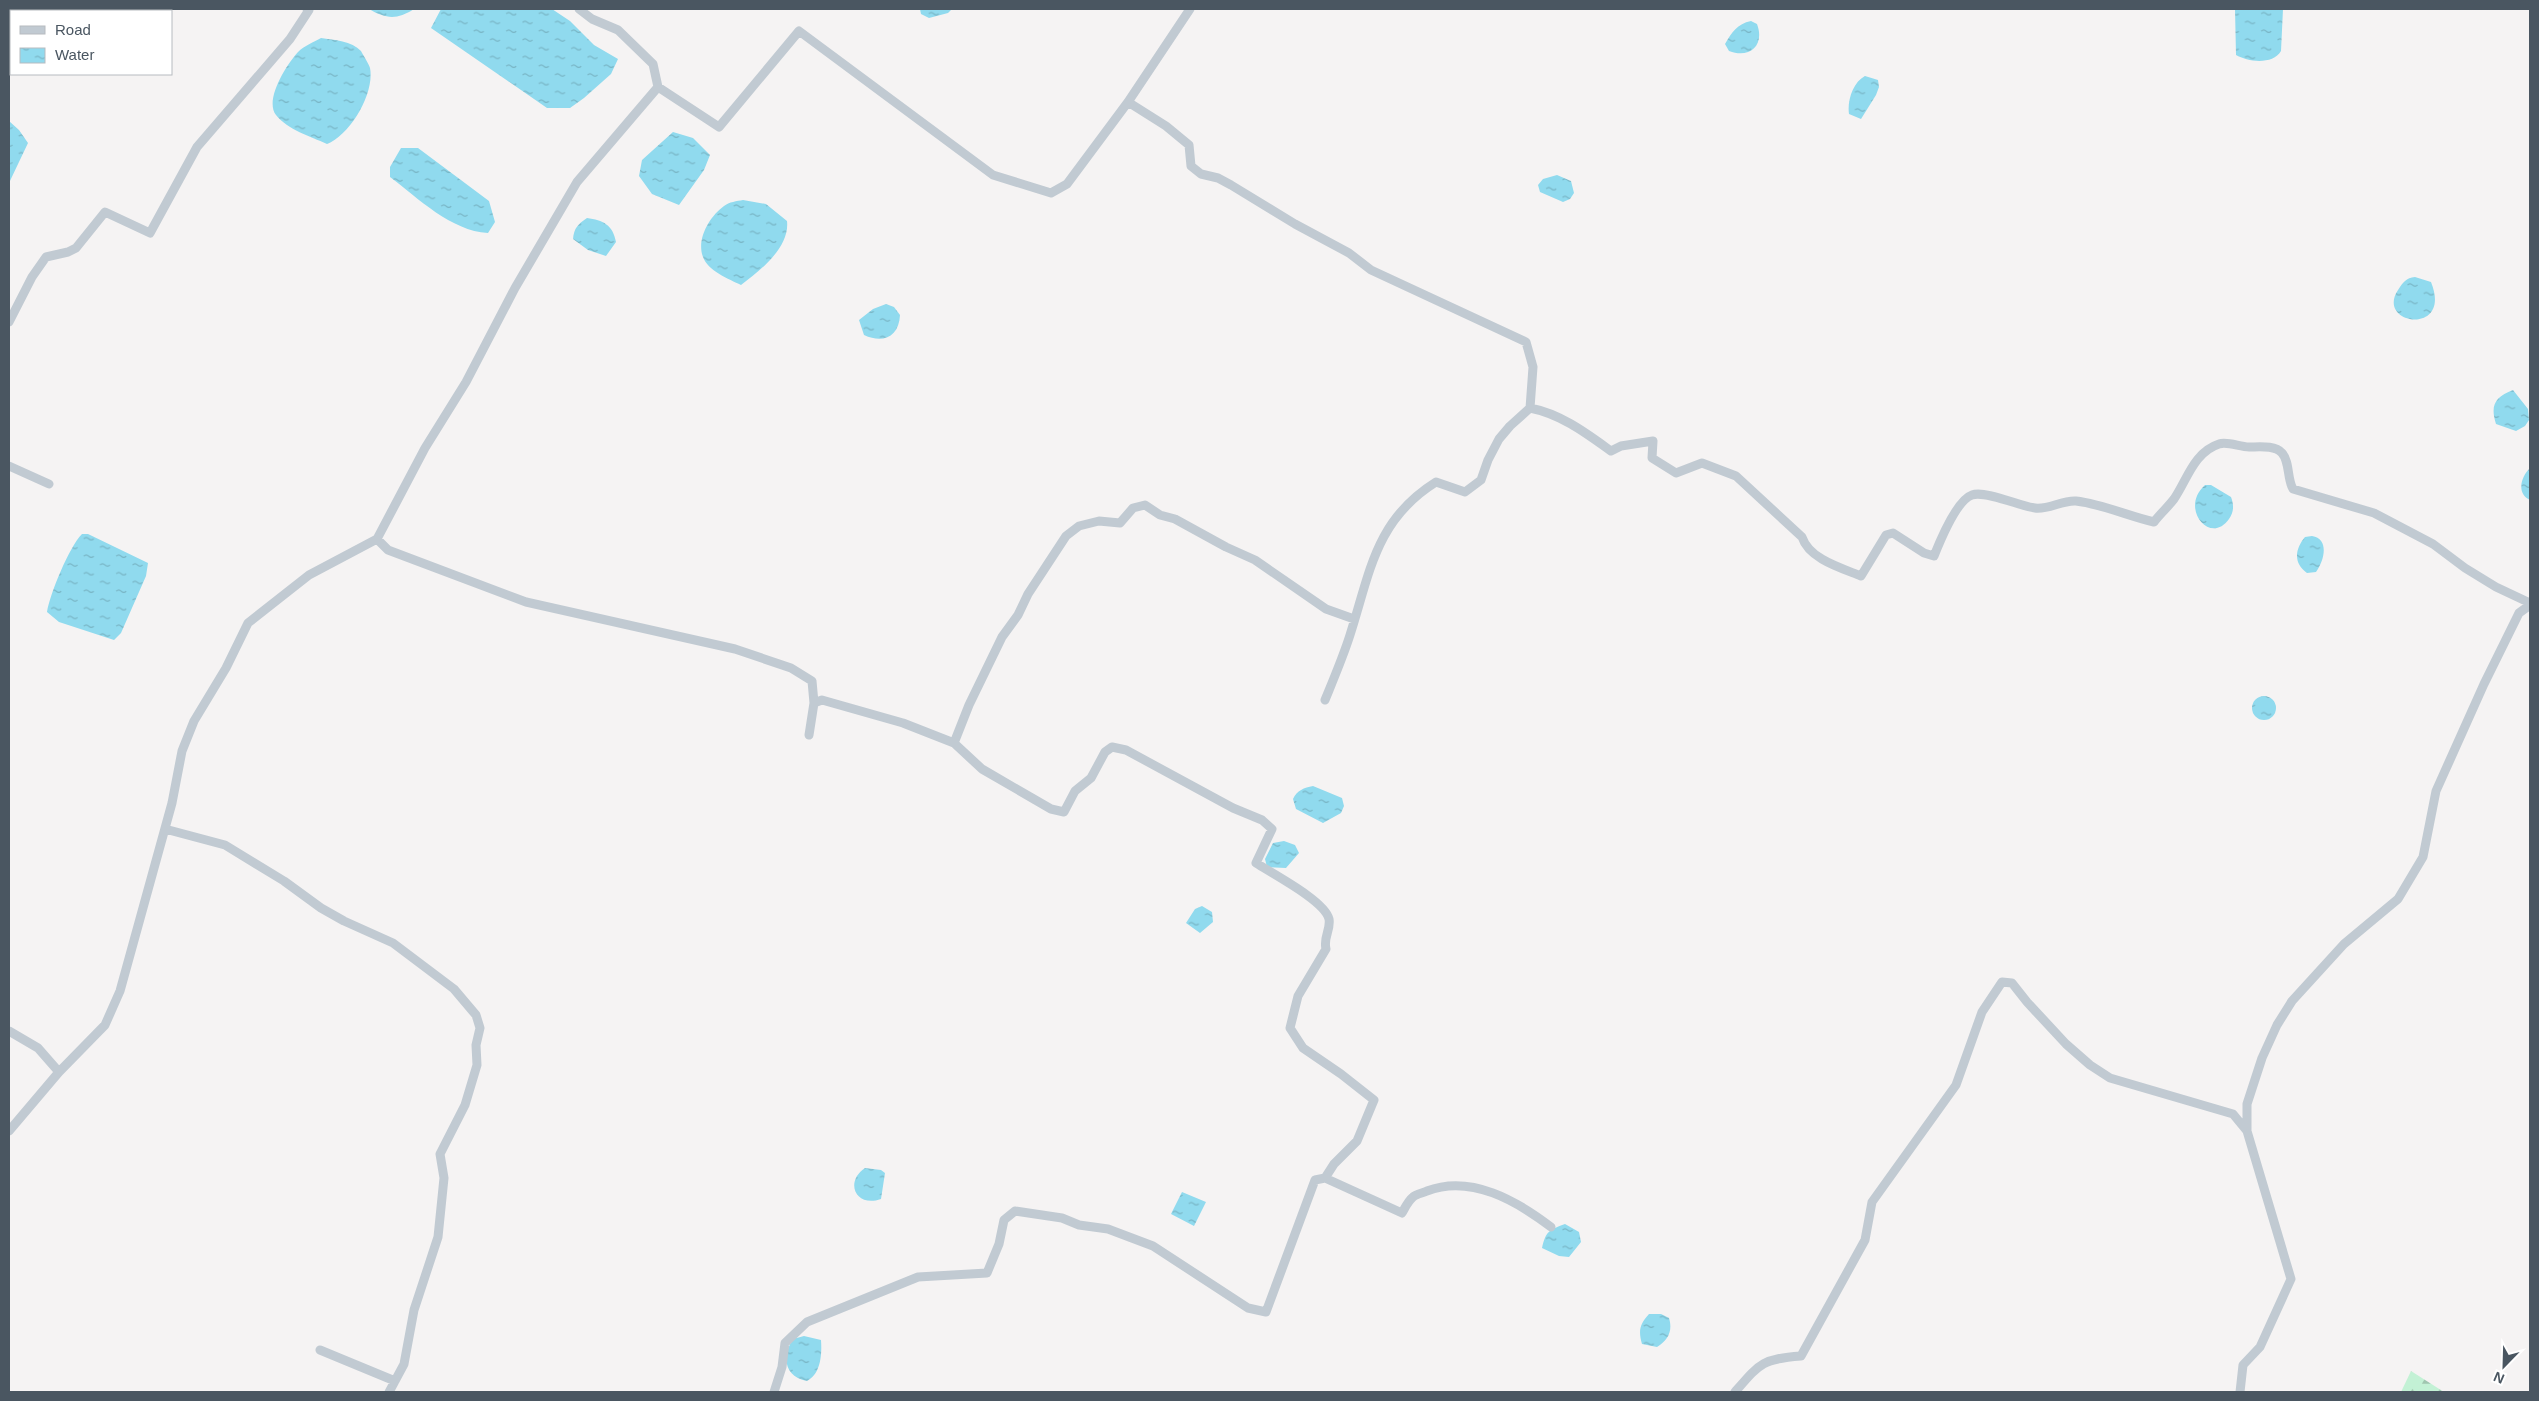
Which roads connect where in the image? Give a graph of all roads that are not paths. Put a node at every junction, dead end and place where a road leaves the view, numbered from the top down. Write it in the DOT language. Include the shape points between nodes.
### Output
graph roads {
  1 [pos="307,9"];
  2 [pos="579,9"];
  3 [pos="1190,9"];
  4 [pos="658,87"];
  5 [pos="1128,102"];
  6 [pos="9,322"];
  7 [pos="1530,408"];
  8 [pos="9,466"];
  9 [pos="48,484"];
  10 [pos="377,539"];
  11 [pos="2530,601"];
  12 [pos="1354,619"];
  13 [pos="1325,700"];
  14 [pos="814,703"];
  15 [pos="809,736"];
  16 [pos="954,743"];
  17 [pos="165,829"];
  18 [pos="9,1031"];
  19 [pos="59,1072"];
  20 [pos="9,1131"];
  21 [pos="2247,1131"];
  22 [pos="1324,1178"];
  23 [pos="1551,1227"];
  24 [pos="320,1350"];
  25 [pos="395,1381"];
  26 [pos="389,1392"];
  27 [pos="774,1392"];
  28 [pos="1735,1392"];
  29 [pos="2240,1392"];
  1 -- 6 [label="street" via="290,39 197,147 150,233 105,212 76,248 46,258 32,277"];
  2 -- 4 [label="street" via="592,19 618,30 653,64"];
  3 -- 5 [label="street"];
  4 -- 5 [label="street" via="719,127 799,30 993,175 1051,193 1067,184"];
  4 -- 10 [label="street" via="577,182 515,288 466,382 425,448"];
  5 -- 7 [label="street" via="1189,145 1191,166 1201,174 1231,185 1349,253 1371,270 1526,342 1534,367"];
  7 -- 11 [label="street" via="1571,423 1611,452 1621,446 1652,441 1652,458 1676,473 1702,463 1736,476 1802,537 1806,548 1827,562 1861,576 1886,535 1893,533 1934,556 1956,511 1972,495 2038,509 2062,501 2076,501 2154,522 2174,499 2187,473 2207,450 2220,443 2280,451 2293,489 2381,516 2433,544 2496,587"];
  7 -- 12 [label="street" via="1499,439 1481,480 1465,492 1436,482 1410,501 1383,535 1372,557"];
  8 -- 9 [label="street"];
  10 -- 14 [label="street" via="388,550 526,602 735,649 791,668 812,680"];
  10 -- 17 [label="street" via="309,575 248,623 194,721 182,751"];
  11 -- 21 [label="street" via="2519,614 2445,768 2436,791 2423,857 2398,899 2344,944 2292,1001 2262,1058 2247,1104"];
  12 -- 13 [label="street"];
  12 -- 16 [label="street" via="1326,609 1255,560 1174,519 1145,505 1133,508 1120,523 1099,521 1079,526 1066,536 1002,637"];
  14 -- 15 [label="street"];
  14 -- 16 [label="street" via="822,700 904,723"];
  16 -- 22 [label="street" via="982,769 1051,809 1064,812 1075,791 1091,778 1105,752 1112,747 1126,750 1233,808 1262,820 1272,829 1256,864 1323,907 1329,920 1323,940 1326,949 1298,996 1290,1028 1303,1048 1374,1100 1357,1141"];
  17 -- 19 [label="street" via="120,991 104,1025"];
  17 -- 25 [label="street" via="225,845 344,922 393,943 454,989 476,1015 480,1028 476,1046 478,1066 465,1105 440,1154 444,1178 438,1237 414,1310 404,1364"];
  18 -- 19 [label="street" via="38,1048"];
  19 -- 20 [label="street"];
  21 -- 28 [label="street" via="2233,1114 2110,1078 2066,1044 2012,983 2002,982 1982,1012 1956,1086 1872,1202 1865,1240 1802,1356 1767,1360"];
  21 -- 29 [label="street" via="2291,1279 2260,1346 2243,1365"];
  22 -- 23 [label="street" via="1402,1213 1413,1196 1434,1188 1462,1185 1484,1190 1529,1210"];
  22 -- 27 [label="street" via="1314,1180 1266,1312 1248,1308 1153,1246 1108,1229 1079,1225 1062,1218 1015,1212 1004,1220 999,1244 987,1273 918,1277 807,1322 785,1343"];
  24 -- 25 [label="street"];
  25 -- 26 [label="street"];
}
